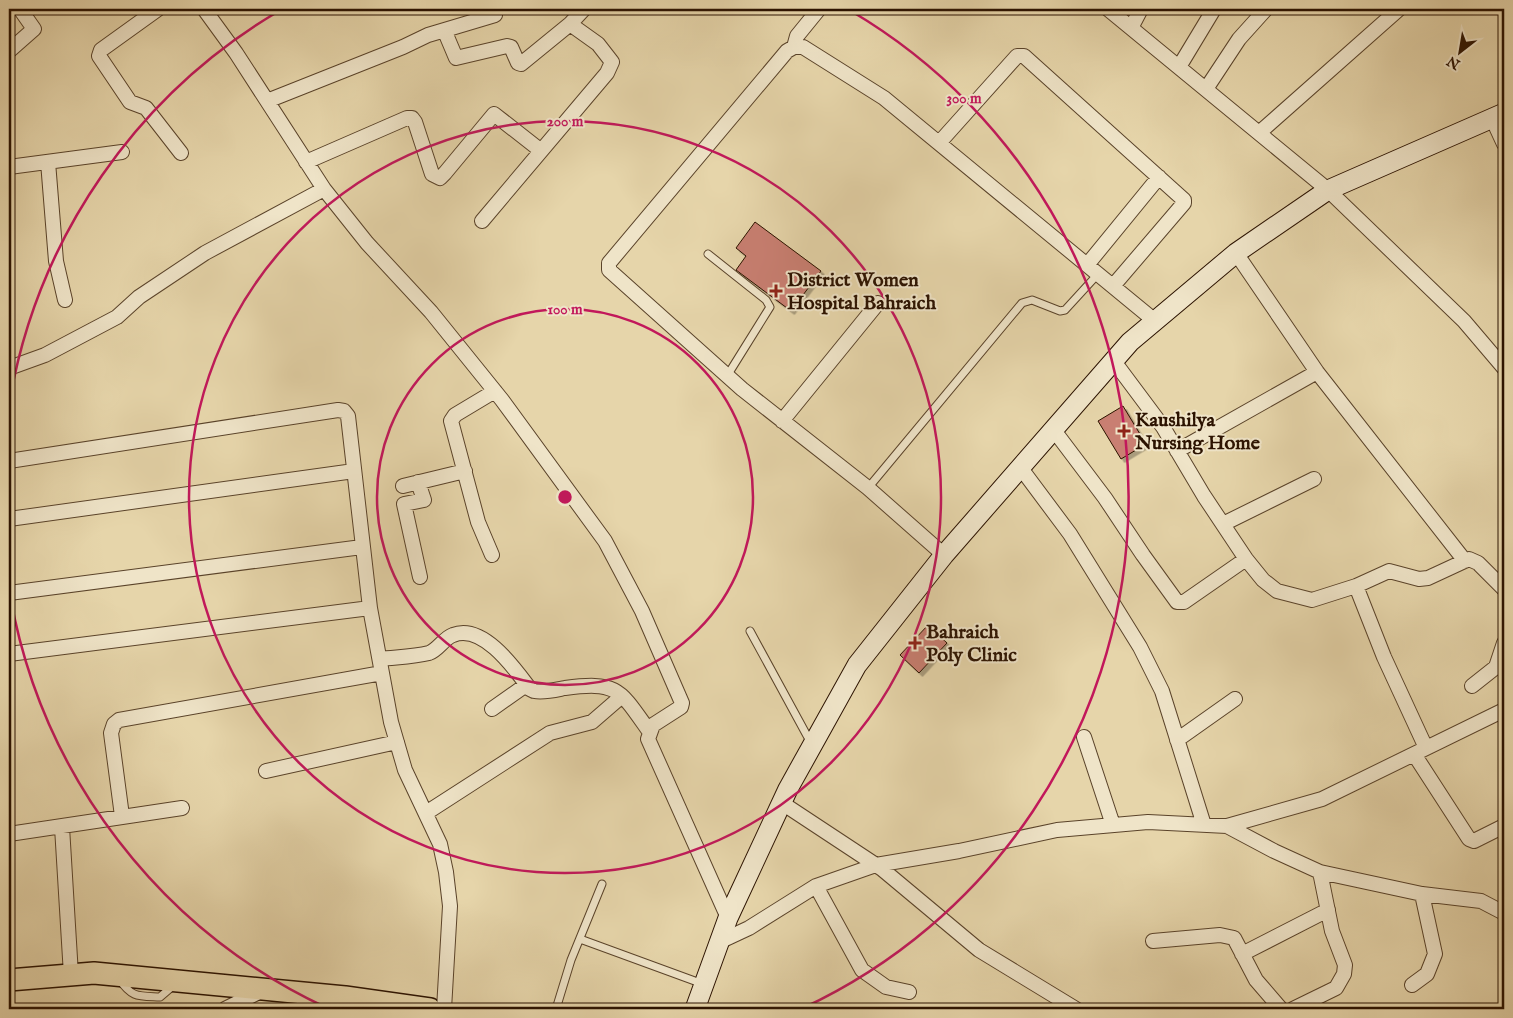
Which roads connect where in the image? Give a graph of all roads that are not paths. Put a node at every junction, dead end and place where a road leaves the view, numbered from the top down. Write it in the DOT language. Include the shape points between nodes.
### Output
graph roads {
  1 [pos="20,9"];
  2 [pos="158,9"];
  3 [pos="204,9"];
  4 [pos="584,9"];
  5 [pos="819,9"];
  6 [pos="1108,9"];
  7 [pos="1140,9"];
  8 [pos="1214,9"];
  9 [pos="1266,9"];
  10 [pos="1399,9"];
  11 [pos="495,15"];
  12 [pos="570,24"];
  13 [pos="1131,28"];
  14 [pos="445,32"];
  15 [pos="794,47"];
  16 [pos="9,52"];
  17 [pos="1179,67"];
  18 [pos="1206,90"];
  19 [pos="267,101"];
  20 [pos="1498,115"];
  21 [pos="1259,133"];
  22 [pos="940,143"];
  23 [pos="1504,144"];
  24 [pos="540,150"];
  25 [pos="122,152"];
  26 [pos="181,153"];
  27 [pos="48,162"];
  28 [pos="306,162"];
  29 [pos="9,168"];
  30 [pos="1159,177"];
  31 [pos="324,189"];
  32 [pos="1328,190"];
  33 [pos="482,221"];
  34 [pos="1236,253"];
  35 [pos="708,254"];
  36 [pos="1087,265"];
  37 [pos="1098,274"];
  38 [pos="1113,286"];
  39 [pos="65,300"];
  40 [pos="878,304"];
  41 [pos="1155,321"];
  42 [pos="1113,360"];
  43 [pos="9,368"];
  44 [pos="1504,368"];
  45 [pos="1316,372"];
  46 [pos="727,376"];
  47 [pos="495,391"];
  48 [pos="782,421"];
  49 [pos="1053,429"];
  50 [pos="1177,451"];
  51 [pos="9,461"];
  52 [pos="1020,467"];
  53 [pos="354,471"];
  54 [pos="465,471"];
  55 [pos="1314,479"];
  56 [pos="418,482"];
  57 [pos="403,486"];
  58 [pos="868,488"];
  59 [pos="9,519"];
  60 [pos="1224,524"];
  61 [pos="362,547"];
  62 [pos="492,555"];
  63 [pos="944,555"];
  64 [pos="1246,560"];
  65 [pos="1465,561"];
  66 [pos="420,577"];
  67 [pos="1356,586"];
  68 [pos="1504,589"];
  69 [pos="9,593"];
  70 [pos="370,608"];
  71 [pos="750,631"];
  72 [pos="1504,643"];
  73 [pos="9,654"];
  74 [pos="381,666"];
  75 [pos="526,685"];
  76 [pos="1472,686"];
  77 [pos="622,696"];
  78 [pos="1235,699"];
  79 [pos="492,709"];
  80 [pos="1504,710"];
  81 [pos="650,731"];
  82 [pos="1084,737"];
  83 [pos="1177,740"];
  84 [pos="397,742"];
  85 [pos="812,746"];
  86 [pos="1420,751"];
  87 [pos="266,771"];
  88 [pos="782,803"];
  89 [pos="182,808"];
  90 [pos="426,813"];
  91 [pos="122,816"];
  92 [pos="1113,825"];
  93 [pos="1204,825"];
  94 [pos="1227,826"];
  95 [pos="1504,826"];
  96 [pos="62,827"];
  97 [pos="9,834"];
  98 [pos="876,865"];
  99 [pos="1320,872"];
  100 [pos="602,884"];
  101 [pos="816,886"];
  102 [pos="1422,894"];
  103 [pos="1328,910"];
  104 [pos="1504,913"];
  105 [pos="728,918"];
  106 [pos="580,938"];
  107 [pos="1153,941"];
  108 [pos="719,942"];
  109 [pos="1242,954"];
  110 [pos="71,975"];
  111 [pos="9,980"];
  112 [pos="703,984"];
  113 [pos="1412,985"];
  114 [pos="264,989"];
  115 [pos="909,992"];
  116 [pos="224,1009"];
  117 [pos="430,1009"];
  118 [pos="444,1009"];
  119 [pos="556,1009"];
  120 [pos="695,1009"];
  121 [pos="1076,1009"];
  122 [pos="1281,1009"];
  123 [pos="1293,1009"];
  1 -- 16 [label="street" via="33,32"];
  2 -- 26 [label="street" via="101,50 100,56 130,102 144,106"];
  3 -- 19 [label="street"];
  4 -- 12 [label="street"];
  5 -- 15 [label="street" via="798,36"];
  6 -- 13 [label="street"];
  7 -- 13 [label="street"];
  8 -- 17 [label="street"];
  9 -- 18 [label="street" via="1239,39"];
  10 -- 21 [label="street"];
  11 -- 14 [label="street"];
  12 -- 14 [label="street" via="521,64 511,47 507,46 456,58"];
  12 -- 24 [label="street" via="598,44 612,62 607,73"];
  13 -- 17 [label="street"];
  14 -- 19 [label="street" via="416,40"];
  15 -- 22 [label="street" via="803,47 884,98"];
  15 -- 46 [label="street" via="787,51 608,267"];
  17 -- 18 [label="street"];
  18 -- 21 [label="street"];
  19 -- 28 [label="street"];
  20 -- 23 [label="street"];
  20 -- 32 [label="main road"];
  21 -- 32 [label="street"];
  22 -- 30 [label="street" via="1020,55"];
  22 -- 36 [label="street"];
  24 -- 28 [label="street" via="494,114 440,178 432,174 416,122 407,118"];
  24 -- 33 [label="street"];
  25 -- 27 [label="street"];
  27 -- 29 [label="street"];
  27 -- 39 [label="street" via="57,269"];
  28 -- 31 [label="street"];
  30 -- 36 [label="street"];
  30 -- 38 [label="street" via="1184,203"];
  31 -- 43 [label="street" via="205,254 139,297 117,317 45,355"];
  31 -- 47 [label="street"];
  32 -- 34 [label="main road"];
  32 -- 44 [label="street" via="1464,321"];
  34 -- 41 [label="main road"];
  34 -- 45 [label="street"];
  35 -- 46 [label="lane" via="770,306"];
  36 -- 37 [label="street"];
  37 -- 38 [label="street"];
  37 -- 58 [label="lane" via="1065,310 1032,300 1022,303"];
  38 -- 41 [label="street"];
  40 -- 48 [label="street"];
  41 -- 42 [label="main road"];
  42 -- 49 [label="main road"];
  42 -- 50 [label="street"];
  45 -- 50 [label="street"];
  45 -- 65 [label="street"];
  46 -- 48 [label="street"];
  47 -- 54 [label="street" via="455,415 451,421"];
  47 -- 81 [label="street" via="605,541 642,611 682,704 653,725"];
  48 -- 58 [label="street"];
  49 -- 52 [label="main road"];
  49 -- 64 [label="street" via="1177,602 1184,602"];
  50 -- 60 [label="street"];
  51 -- 53 [label="street" via="338,410 348,416"];
  52 -- 63 [label="main road"];
  52 -- 83 [label="street" via="1070,534 1140,647 1162,691"];
  53 -- 59 [label="street"];
  53 -- 61 [label="street"];
  54 -- 56 [label="street"];
  54 -- 62 [label="street" via="478,522"];
  55 -- 60 [label="street"];
  56 -- 57 [label="street"];
  56 -- 66 [label="street" via="424,500 404,504"];
  58 -- 63 [label="street"];
  60 -- 64 [label="street"];
  61 -- 69 [label="street"];
  61 -- 70 [label="street"];
  63 -- 85 [label="main road" via="857,665"];
  64 -- 67 [label="street" via="1277,591 1297,598 1312,600"];
  65 -- 67 [label="street" via="1428,578 1419,579 1389,570"];
  65 -- 68 [label="street" via="1469,559 1478,563"];
  67 -- 86 [label="street"];
  70 -- 73 [label="street"];
  70 -- 74 [label="street"];
  71 -- 85 [label="lane"];
  72 -- 76 [label="street" via="1496,667"];
  74 -- 75 [label="street" via="431,652 450,636 465,634 500,651"];
  74 -- 84 [label="street"];
  74 -- 91 [label="street" via="119,720 111,733"];
  75 -- 77 [label="street" via="538,692 604,685"];
  75 -- 79 [label="street"];
  77 -- 81 [label="street"];
  77 -- 90 [label="street" via="592,722 550,733"];
  78 -- 83 [label="street"];
  80 -- 86 [label="street"];
  81 -- 105 [label="street" via="648,739"];
  82 -- 92 [label="street"];
  83 -- 93 [label="street"];
  84 -- 87 [label="street"];
  84 -- 90 [label="street" via="405,770"];
  85 -- 88 [label="main road"];
  86 -- 94 [label="street" via="1322,799"];
  86 -- 95 [label="street" via="1469,839 1474,841"];
  88 -- 98 [label="street"];
  88 -- 105 [label="main road"];
  89 -- 91 [label="street"];
  90 -- 118 [label="street" via="440,844 450,906"];
  91 -- 96 [label="street"];
  92 -- 93 [label="street" via="1148,822"];
  92 -- 98 [label="street" via="1057,830 959,852"];
  93 -- 94 [label="street"];
  94 -- 99 [label="street"];
  96 -- 97 [label="street"];
  96 -- 110 [label="street"];
  98 -- 101 [label="street"];
  98 -- 121 [label="street" via="979,950"];
  99 -- 102 [label="street"];
  99 -- 103 [label="street"];
  100 -- 106 [label="lane"];
  101 -- 108 [label="street" via="749,928"];
  101 -- 115 [label="street" via="862,970 886,987"];
  102 -- 104 [label="street" via="1481,901"];
  102 -- 113 [label="street" via="1435,954 1427,974"];
  103 -- 109 [label="street"];
  103 -- 123 [label="street" via="1345,965 1341,981 1336,988"];
  105 -- 108 [label="main road"];
  106 -- 112 [label="lane"];
  106 -- 119 [label="lane"];
  107 -- 109 [label="street" via="1228,936 1234,938"];
  108 -- 112 [label="main road"];
  109 -- 122 [label="street" via="1256,980"];
  110 -- 111 [label="main road"];
  110 -- 114 [label="main road" via="94,973"];
  112 -- 120 [label="main road"];
  114 -- 116 [label="street"];
  114 -- 117 [label="main road"];
}
